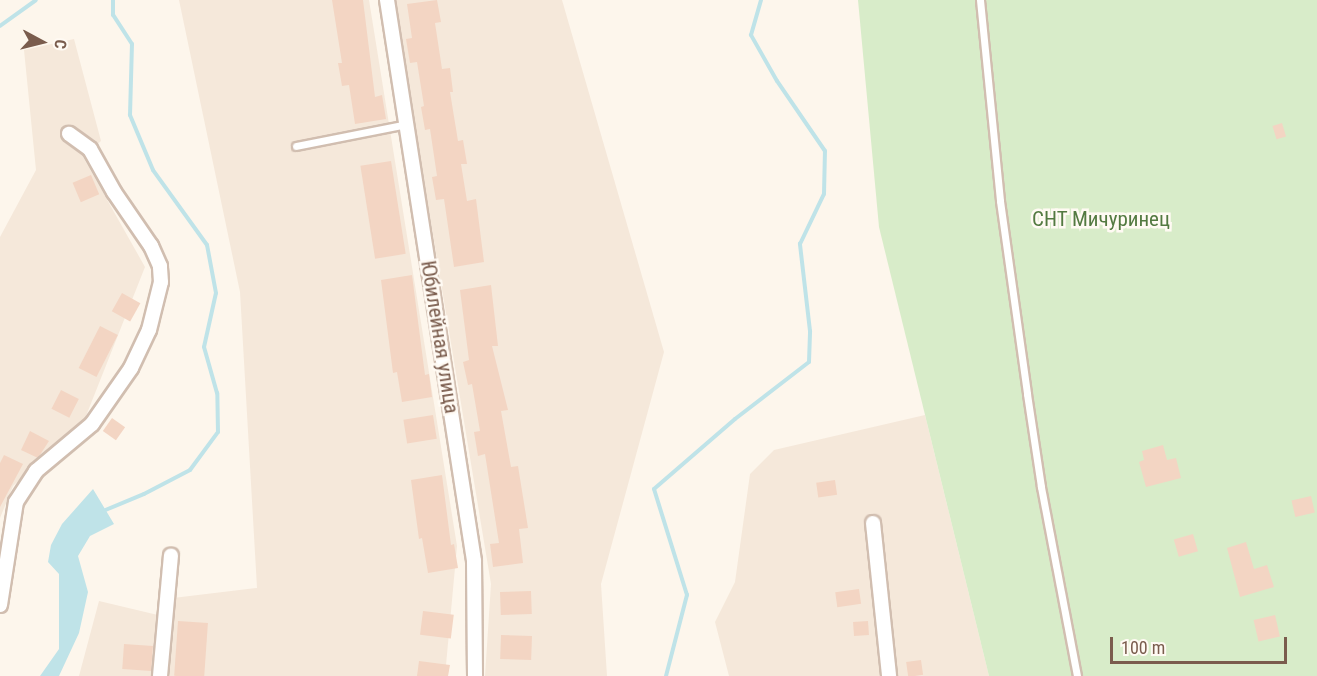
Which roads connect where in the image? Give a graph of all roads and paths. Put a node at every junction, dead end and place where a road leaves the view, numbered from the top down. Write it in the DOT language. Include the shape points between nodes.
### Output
graph roads {
  1 [pos="387,0"];
  2 [pos="980,0"];
  3 [pos="407,124"];
  4 [pos="69,134"];
  5 [pos="296,146"];
  6 [pos="873,523"];
  7 [pos="171,555"];
  8 [pos="0,605"];
  9 [pos="160,676"];
  10 [pos="475,676"];
  11 [pos="890,676"];
  12 [pos="1077,676"];
  1 -- 3 [label="street, Юбилейная улица"];
  2 -- 12 [label="lane" via="1000,201 1029,406"];
  3 -- 5 [label="lane"];
  3 -- 10 [label="street, Юбилейная улица" via="474,561"];
  4 -- 8 [label="street" via="90,149 151,246 160,266 161,282 149,330 131,368 92,424 36,471 16,502"];
  6 -- 11 [label="street"];
  7 -- 9 [label="street"];
}
